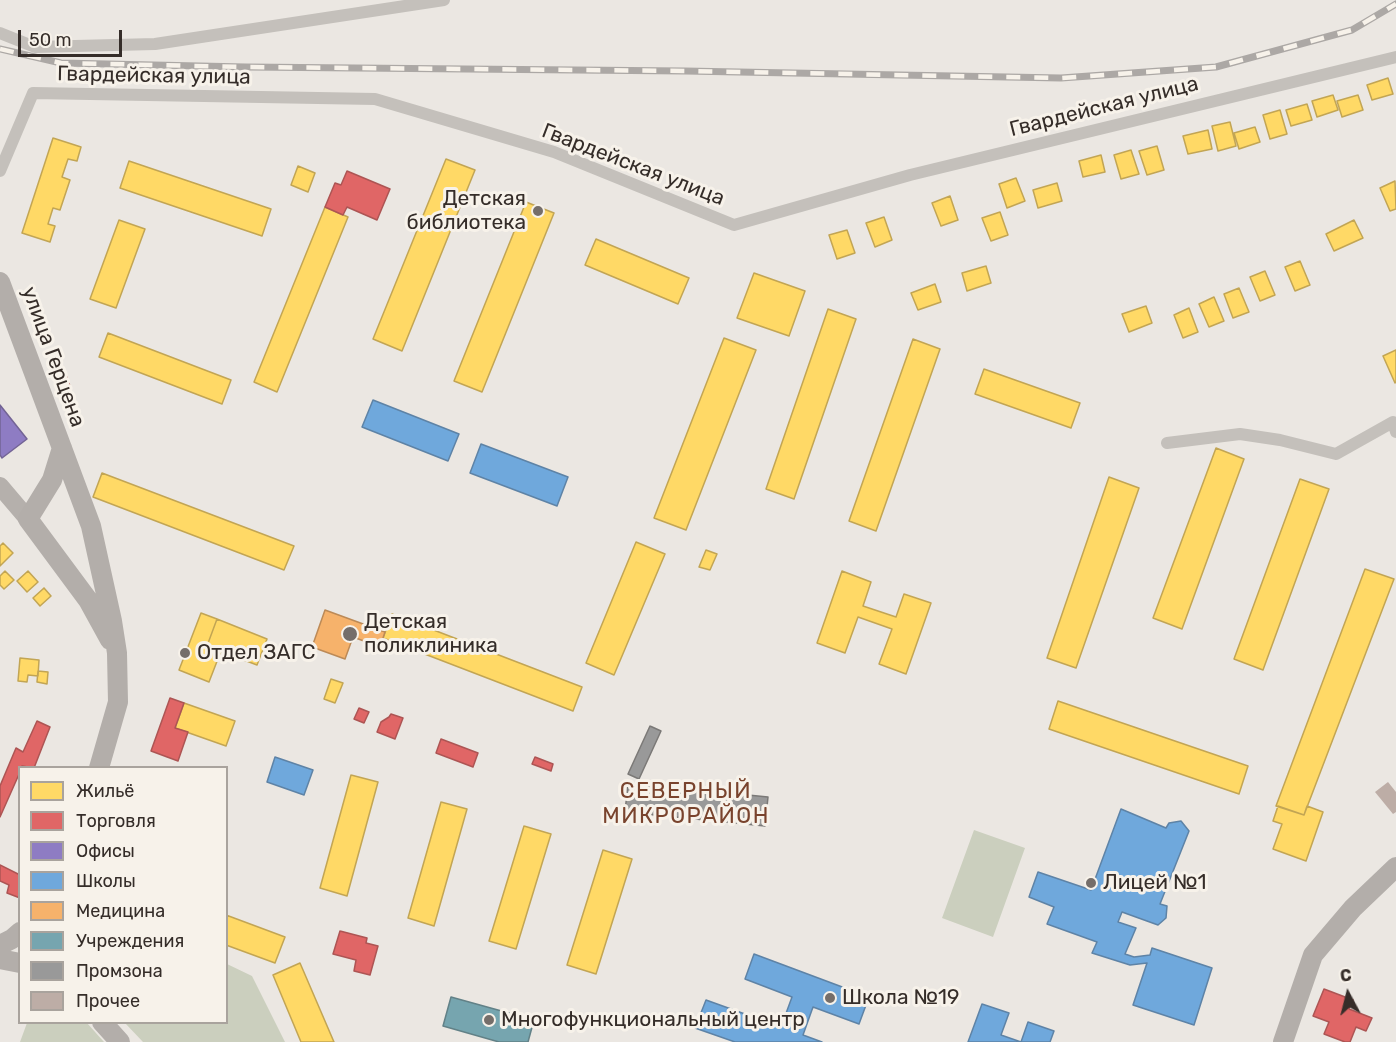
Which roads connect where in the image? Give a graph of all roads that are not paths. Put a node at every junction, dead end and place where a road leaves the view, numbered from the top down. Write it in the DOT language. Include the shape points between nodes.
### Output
graph roads {
  1 [pos="444,0"];
  2 [pos="0,33"];
  3 [pos="1396,57"];
  4 [pos="0,171"];
  5 [pos="0,282"];
  6 [pos="1396,432"];
  7 [pos="1167,443"];
  8 [pos="62,448"];
  9 [pos="0,486"];
  10 [pos="28,519"];
  11 [pos="117,653"];
  12 [pos="100,766"];
  13 [pos="1396,867"];
  14 [pos="18,934"];
  15 [pos="0,945"];
  16 [pos="0,959"];
  17 [pos="18,963"];
  18 [pos="103,1024"];
  19 [pos="1288,1039"];
  20 [pos="120,1042"];
  1 -- 2 [label="street" via="155,44 35,47"];
  3 -- 4 [label="street, Гвардейская улица" via="910,175 734,225 554,152 375,99 33,93"];
  5 -- 8 [label="main road, улица Герцена"];
  6 -- 7 [label="street" via="1393,422 1336,454 1240,434"];
  8 -- 10 [label="main road" via="52,480"];
  8 -- 11 [label="main road, улица Герцена" via="91,526"];
  9 -- 10 [label="main road"];
  10 -- 11 [label="main road" via="88,600"];
  11 -- 12 [label="main road, улица Герцена" via="118,702"];
  13 -- 19 [label="main road" via="1353,908 1313,955"];
  14 -- 15 [label="main road"];
  16 -- 17 [label="main road"];
  18 -- 20 [label="main road"];
}
